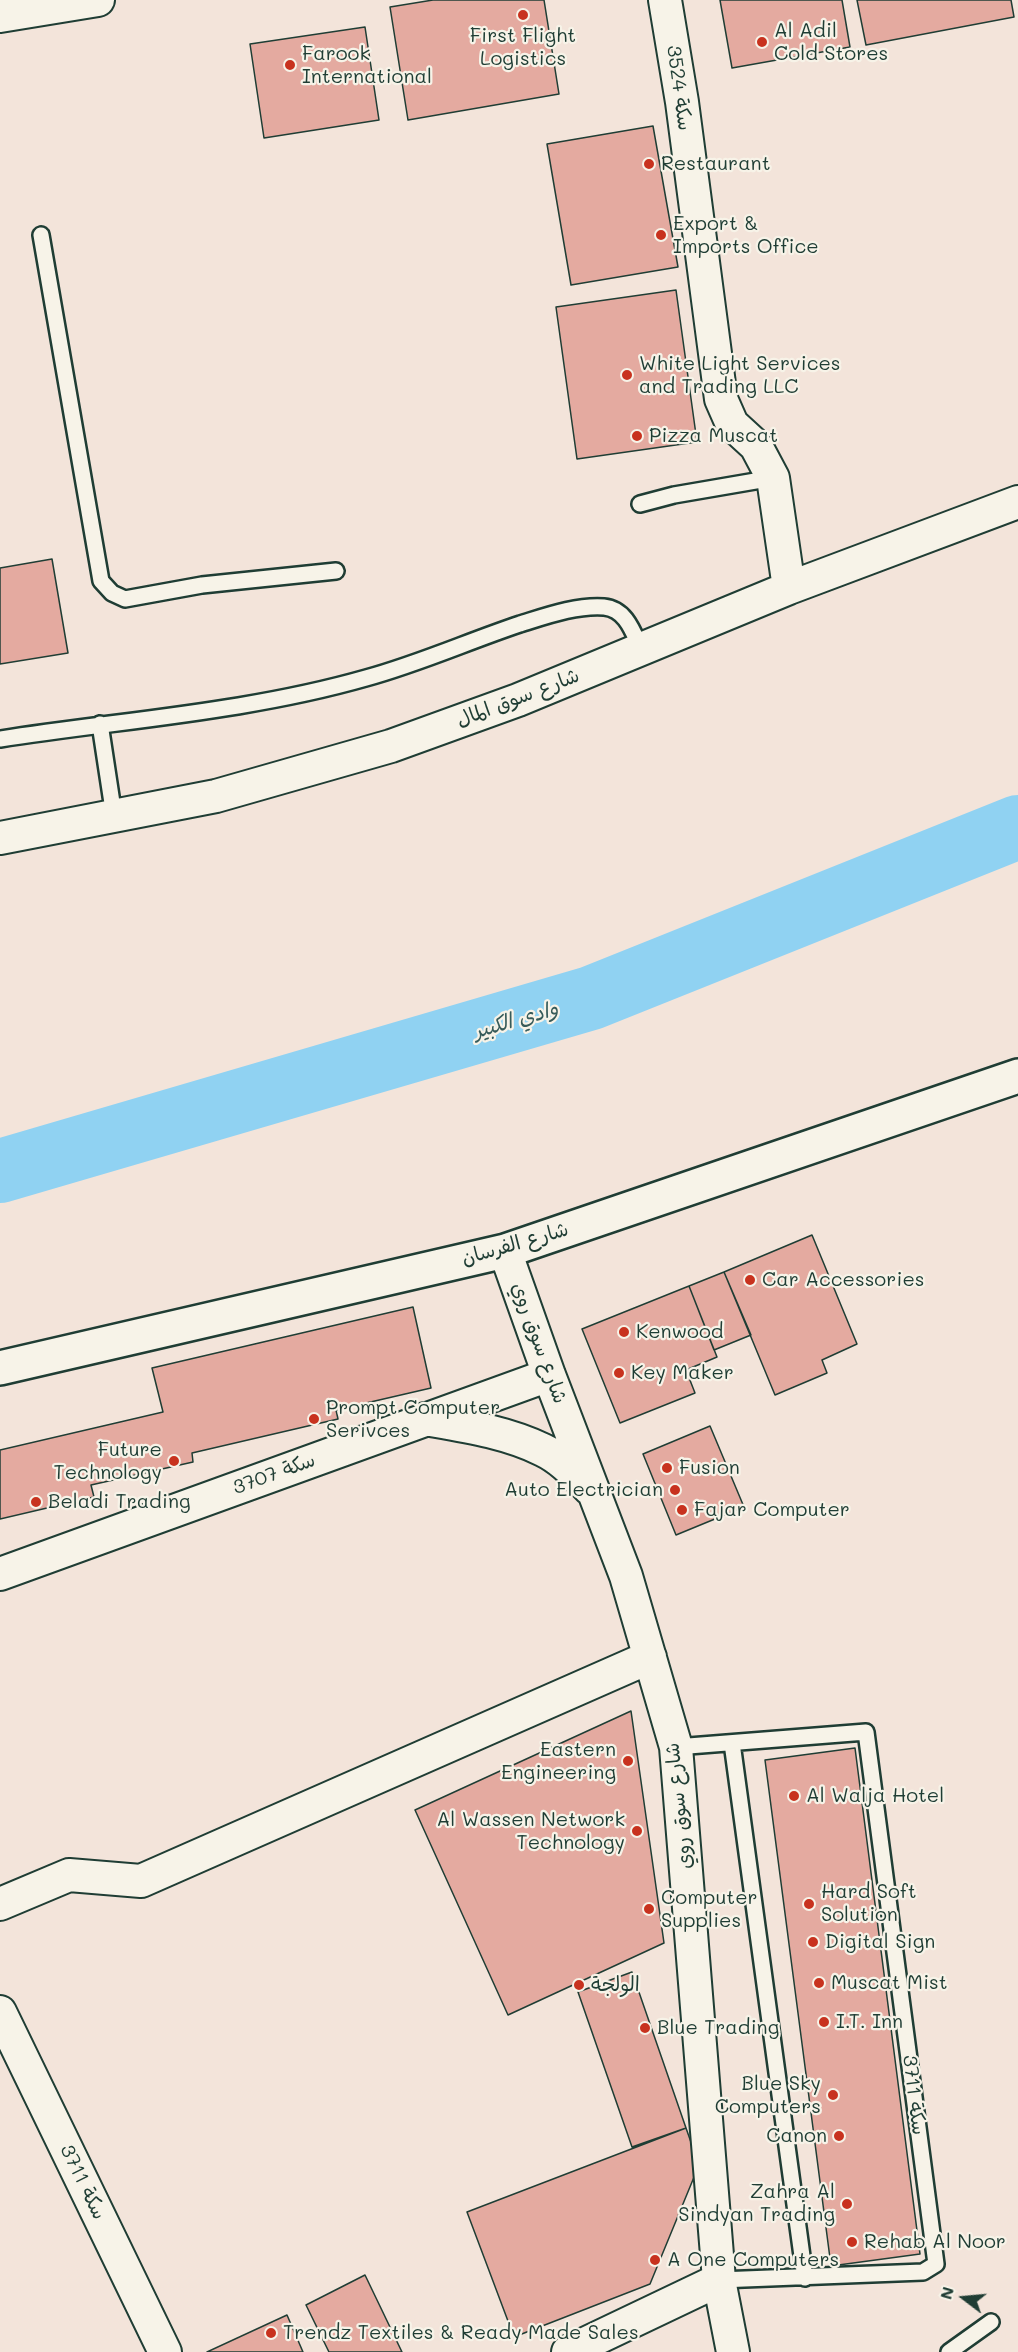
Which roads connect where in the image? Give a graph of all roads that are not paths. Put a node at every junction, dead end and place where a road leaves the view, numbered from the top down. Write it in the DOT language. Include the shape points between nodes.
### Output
graph roads {
  1 [pos="98,0"];
  2 [pos="666,0"];
  3 [pos="0,16"];
  4 [pos="41,235"];
  5 [pos="773,478"];
  6 [pos="1018,502"];
  7 [pos="640,504"];
  8 [pos="336,571"];
  9 [pos="789,588"];
  10 [pos="641,649"];
  11 [pos="100,724"];
  12 [pos="0,739"];
  13 [pos="114,816"];
  14 [pos="0,838"];
  15 [pos="1018,1076"];
  16 [pos="505,1251"];
  17 [pos="0,1368"];
  18 [pos="549,1375"];
  19 [pos="424,1419"];
  20 [pos="596,1494"];
  21 [pos="0,1574"];
  22 [pos="650,1657"];
  23 [pos="732,1743"];
  24 [pos="676,1747"];
  25 [pos="0,1904"];
  26 [pos="0,2012"];
  27 [pos="805,2278"];
  28 [pos="719,2280"];
  29 [pos="991,2322"];
  30 [pos="165,2352"];
  31 [pos="568,2352"];
  32 [pos="733,2352"];
  33 [pos="949,2352"];
  1 -- 3 [label="street"];
  2 -- 5 [label="street, سكة 3524" via="721,399 732,424 756,446"];
  4 -- 8 [label="lane" via="101,580 112,593 124,599 202,585"];
  5 -- 7 [label="lane"];
  5 -- 9 [label="street, سكة 3524"];
  6 -- 9 [label="street, شارع سوق المال"];
  9 -- 10 [label="street, شارع سوق المال"];
  10 -- 11 [label="lane" via="626,617 606,607 578,609 519,625 367,678 230,709"];
  10 -- 13 [label="street, شارع سوق المال" via="518,700 391,746 216,796"];
  11 -- 12 [label="lane"];
  11 -- 13 [label="lane"];
  13 -- 14 [label="street, شارع سوق المال"];
  15 -- 16 [label="street, شارع الفرسان"];
  16 -- 17 [label="street, شارع الفرسان"];
  16 -- 18 [label="street, شارع سوق روي"];
  18 -- 19 [label="street, سكة 3707"];
  18 -- 20 [label="street, شارع سوق روي"];
  19 -- 20 [label="street" via="489,1430 544,1450"];
  19 -- 21 [label="street, سكة 3707"];
  20 -- 22 [label="street, شارع سوق روي"];
  22 -- 24 [label="street, شارع سوق روي"];
  22 -- 25 [label="street" via="141,1881 69,1875"];
  23 -- 24 [label="lane, سكة 3711"];
  23 -- 27 [label="lane"];
  23 -- 27 [label="lane, سكة 3711" via="866,1732 936,2264 923,2272"];
  24 -- 28 [label="street, شارع سوق روي"];
  26 -- 30 [label="street, سكة 3711"];
  27 -- 28 [label="lane, سكة 3711"];
  28 -- 31 [label="street, سكة 3711"];
  28 -- 32 [label="street, شارع سوق روي"];
  29 -- 33 [label="lane"];
}
